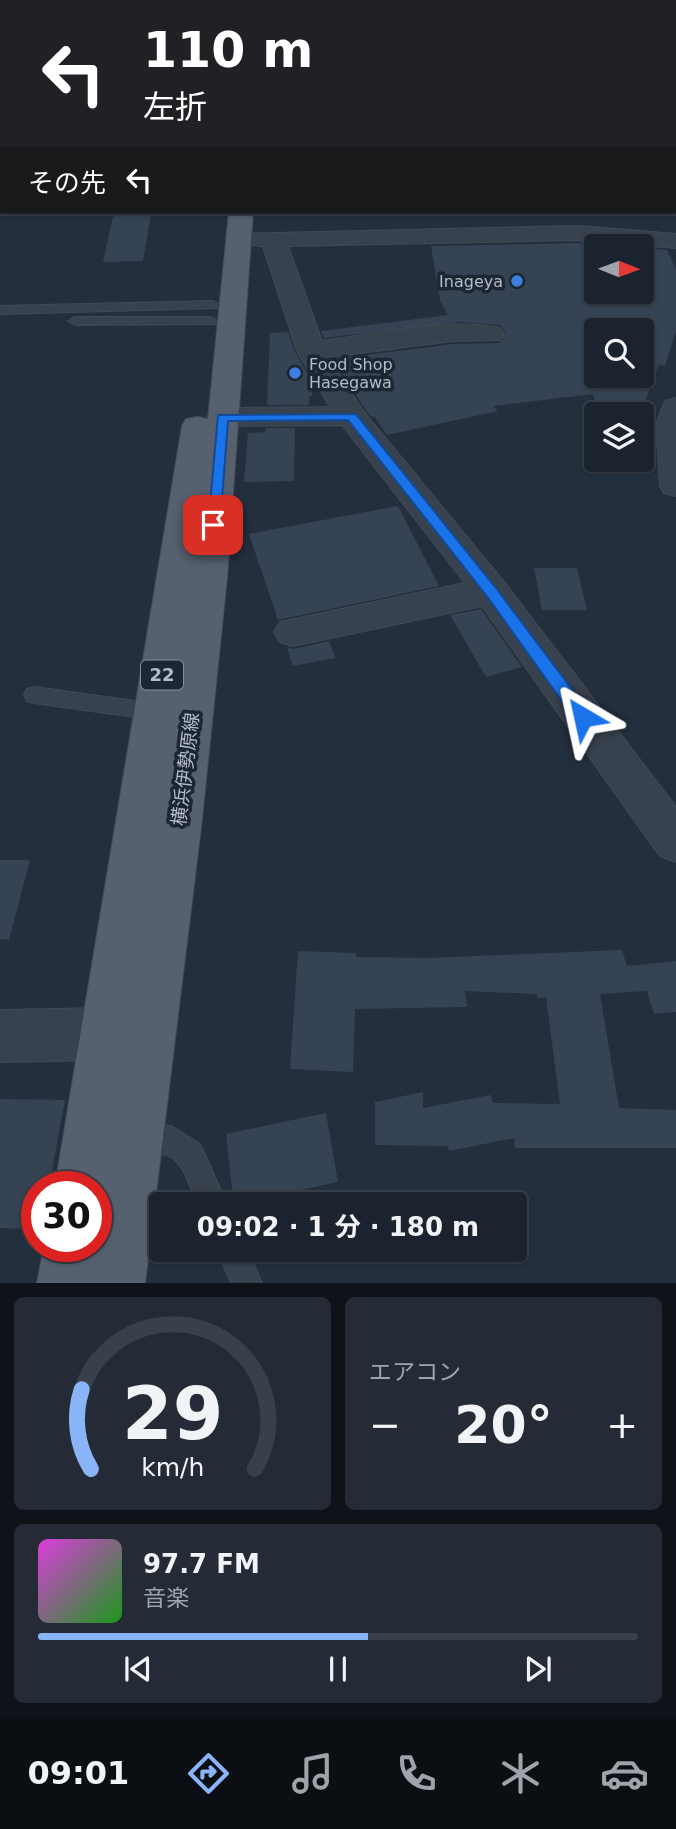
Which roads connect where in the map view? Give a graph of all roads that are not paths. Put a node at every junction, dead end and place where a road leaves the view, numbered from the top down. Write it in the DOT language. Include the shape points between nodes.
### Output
graph roads {
  1 [pos="357,214"];
  2 [pos="234,221"];
  3 [pos="362,236"];
  4 [pos="273,239"];
  5 [pos="676,241"];
  6 [pos="0,310"];
  7 [pos="212,313"];
  8 [pos="0,322"];
  9 [pos="490,334"];
  10 [pos="311,351"];
  11 [pos="676,407"];
  12 [pos="351,416"];
  13 [pos="222,417"];
  14 [pos="676,486"];
  15 [pos="491,591"];
  16 [pos="293,632"];
  17 [pos="34,695"];
  18 [pos="157,712"];
  19 [pos="676,842"];
  20 [pos="109,1034"];
  21 [pos="0,1036"];
  22 [pos="134,1138"];
  23 [pos="86,1171"];
  24 [pos="207,1192"];
  25 [pos="71,1262"];
  26 [pos="237,1262"];
  27 [pos="68,1283"];
  28 [pos="114,1283"];
  29 [pos="247,1283"];
  1 -- 3 [label="street"];
  2 -- 4 [label="street"];
  2 -- 7 [label="main road, 横浜伊勢原線 / 22"];
  2 -- 13 [label="main road, 横浜伊勢原線 / 22"];
  3 -- 4 [label="street"];
  3 -- 5 [label="street" via="579,233"];
  4 -- 10 [label="street"];
  6 -- 7 [label="lane"];
  7 -- 8 [label="lane"];
  7 -- 18 [label="main road, 横浜伊勢原線 / 22"];
  9 -- 10 [label="street" via="453,333"];
  10 -- 12 [label="street"];
  11 -- 14 [label="street" via="671,424"];
  12 -- 13 [label="street"];
  12 -- 15 [label="street"];
  13 -- 22 [label="main road, 横浜伊勢原線 / 22" via="178,828"];
  15 -- 16 [label="street"];
  15 -- 19 [label="street"];
  17 -- 18 [label="lane"];
  18 -- 20 [label="main road, 横浜伊勢原線 / 22"];
  20 -- 21 [label="street"];
  20 -- 23 [label="main road, 横浜伊勢原線 / 22"];
  22 -- 24 [label="lane" via="171,1140 190,1154"];
  22 -- 28 [label="main road, 横浜伊勢原線 / 22"];
  25 -- 27 [label="main road"];
  26 -- 29 [label="lane"];
}
